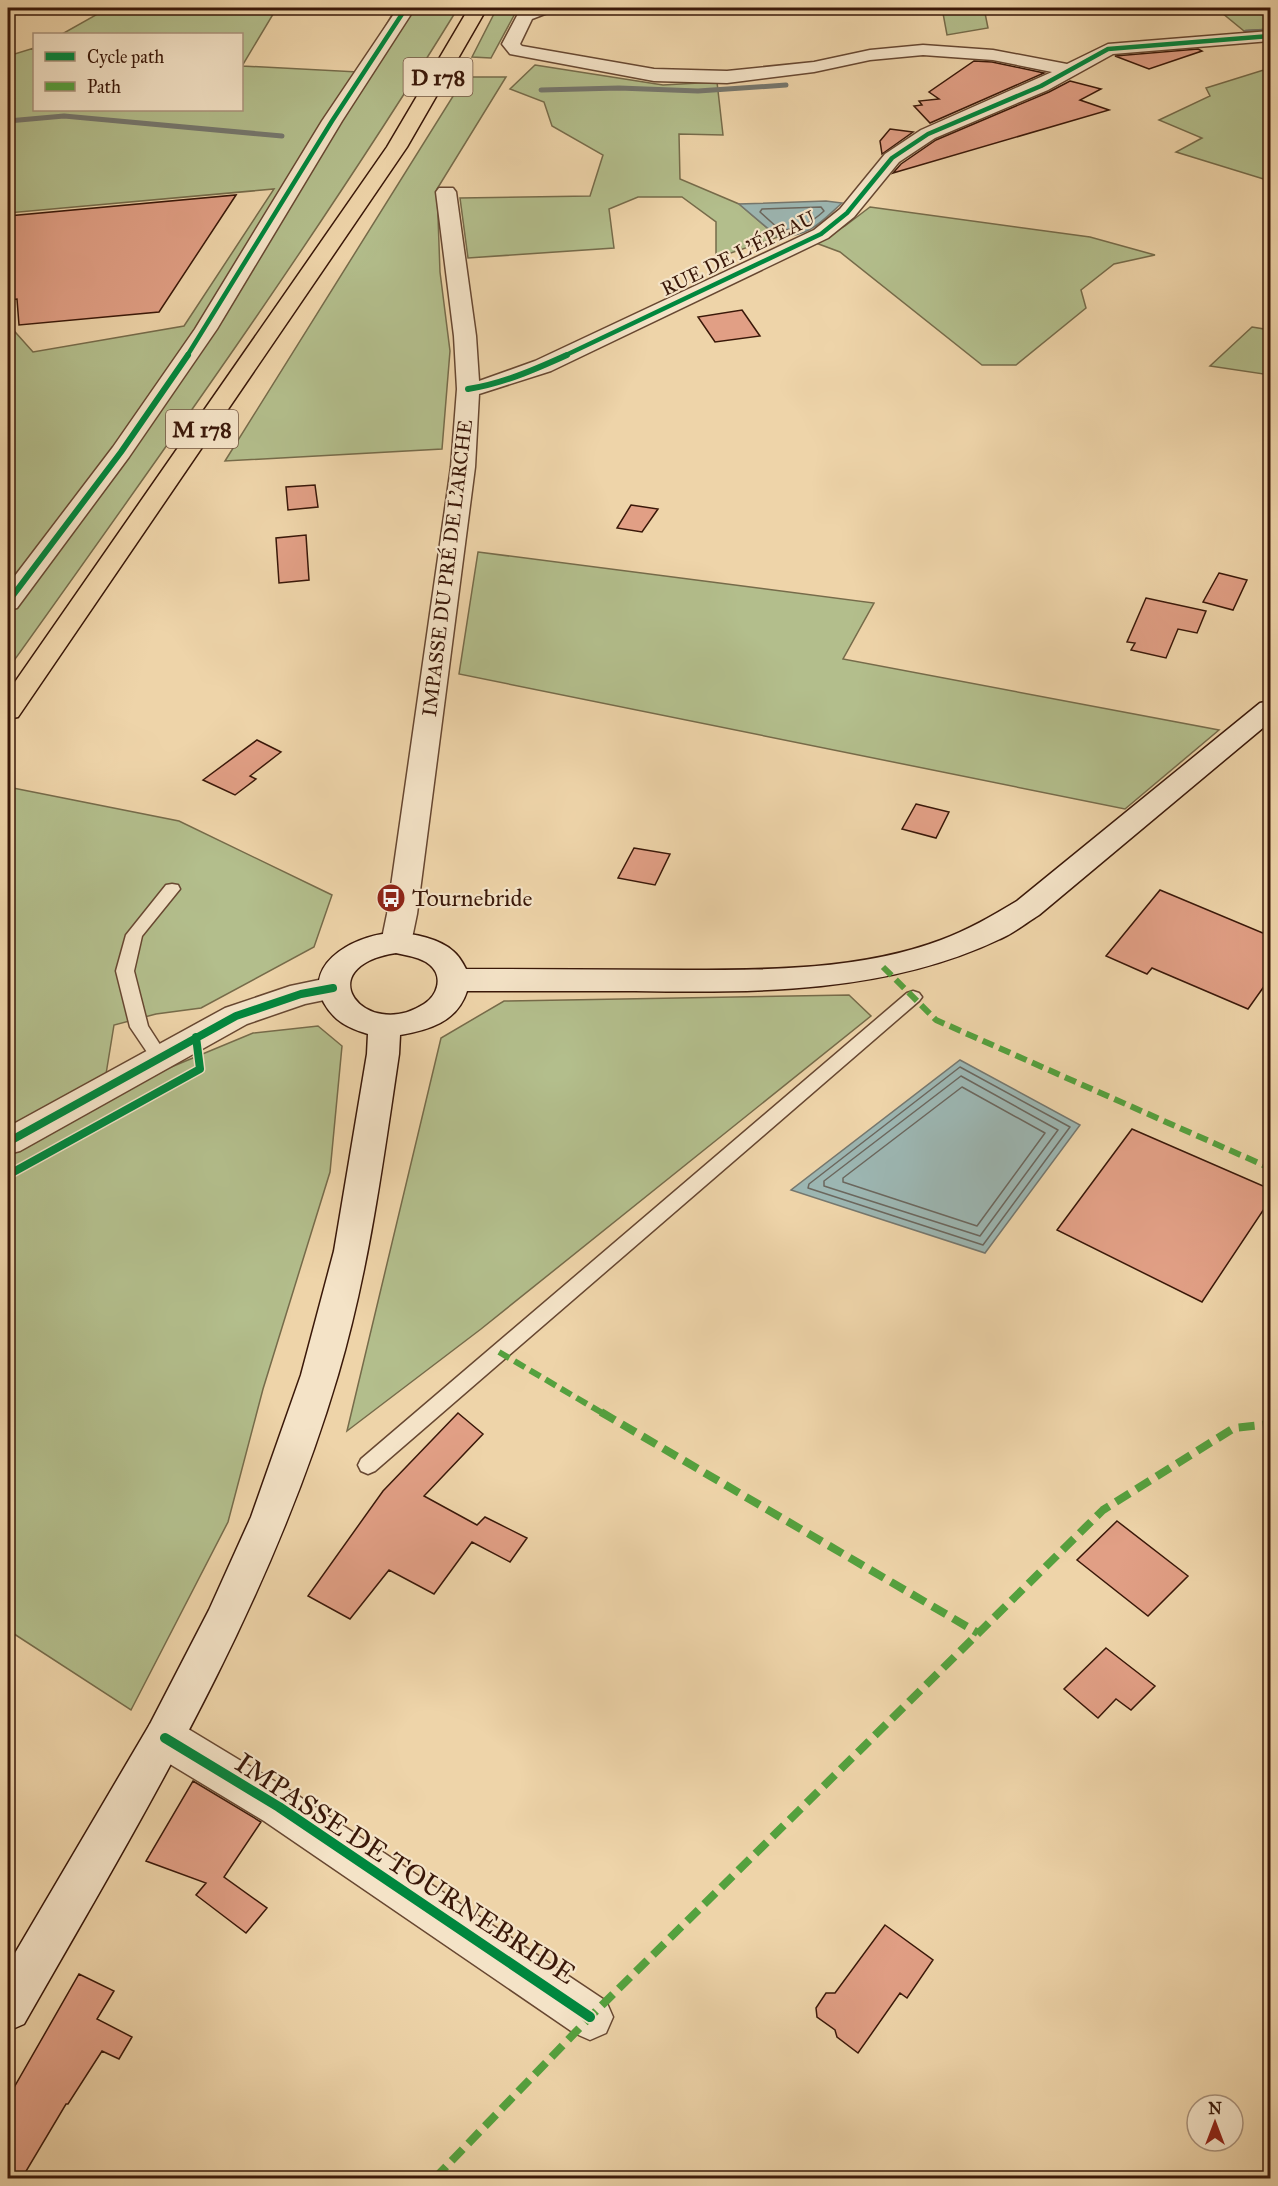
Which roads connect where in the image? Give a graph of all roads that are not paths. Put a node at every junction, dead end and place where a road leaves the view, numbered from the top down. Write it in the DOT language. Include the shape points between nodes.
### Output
graph roads {
  1 [pos="406,8"];
  2 [pos="478,8"];
  3 [pos="544,8"];
  4 [pos="1270,36"];
  5 [pos="1067,70"];
  6 [pos="397,147"];
  7 [pos="446,192"];
  8 [pos="468,389"];
  9 [pos="8,602"];
  10 [pos="1270,709"];
  11 [pos="8,711"];
  12 [pos="172,889"];
  13 [pos="396,943"];
  14 [pos="454,980"];
  15 [pos="333,988"];
  16 [pos="913,997"];
  17 [pos="384,1025"];
  18 [pos="159,1057"];
  19 [pos="8,1142"];
  20 [pos="368,1465"];
  21 [pos="165,1738"];
  22 [pos="8,2008"];
  23 [pos="590,2017"];
  1 -- 9 [label="street" via="206,329 121,452"];
  2 -- 6 [label="main road, D 178"];
  3 -- 5 [label="street" via="525,15 511,44 516,50 654,75 727,77 923,50 993,55"];
  4 -- 5 [label="street, RUE DE L'ÉPEAU" via="1127,46 1108,50"];
  5 -- 8 [label="street, RUE DE L'ÉPEAU" via="1041,86 927,134 892,158 847,213 821,234 543,366"];
  6 -- 11 [label="main road, M 178"];
  7 -- 8 [label="street, IMPASSE DU PRÉ DE L'ARCHE"];
  8 -- 13 [label="street, IMPASSE DU PRÉ DE L'ARCHE" via="463,467"];
  10 -- 14 [label="street" via="1028,908 991,931 940,952 822,977 740,981"];
  12 -- 18 [label="lane" via="134,935 125,971 139,1027"];
  13 -- 14 [label="street" via="430,950 442,957"];
  13 -- 15 [label="street" via="359,952 336,974"];
  14 -- 17 [label="street" via="451,994 441,1008 426,1018"];
  15 -- 17 [label="street" via="337,1002 348,1013 364,1022"];
  15 -- 18 [label="street" via="301,994 236,1016"];
  16 -- 20 [label="lane"];
  17 -- 21 [label="street" via="383,1054 352,1251 320,1375 272,1517"];
  18 -- 19 [label="street"];
  21 -- 22 [label="street"];
  21 -- 23 [label="street, IMPASSE DE TOURNEBRIDE" via="279,1807"];
}
